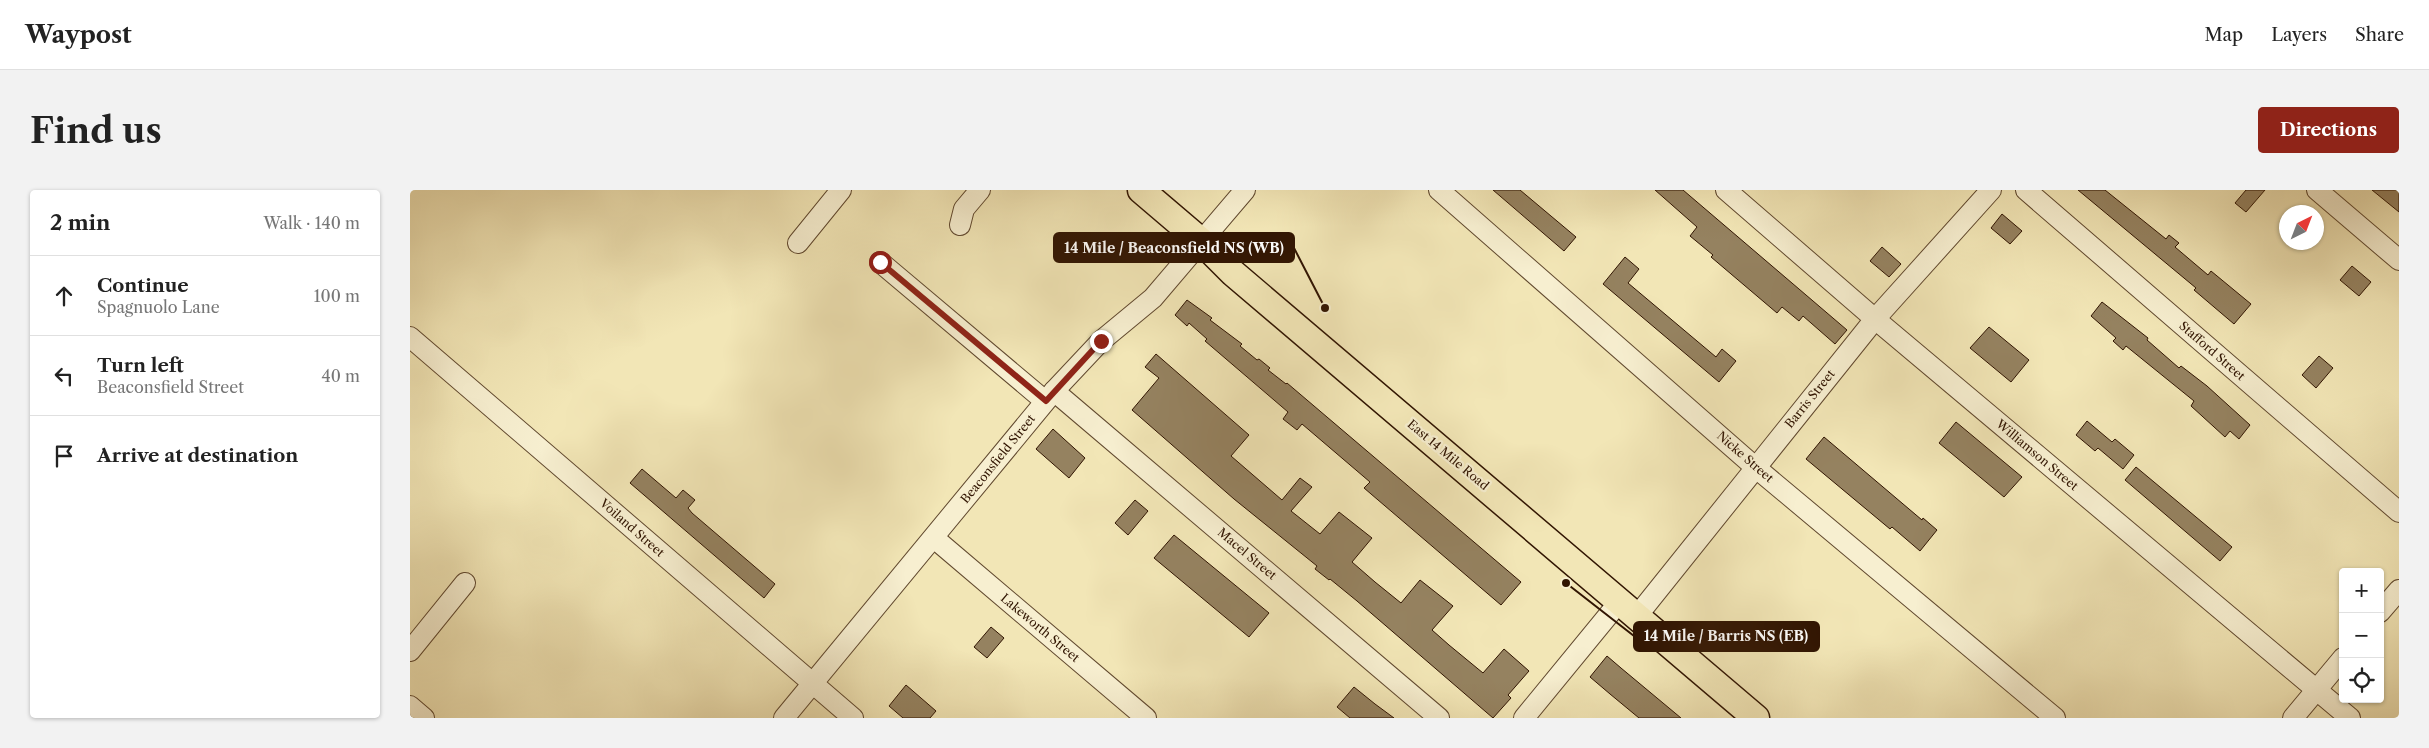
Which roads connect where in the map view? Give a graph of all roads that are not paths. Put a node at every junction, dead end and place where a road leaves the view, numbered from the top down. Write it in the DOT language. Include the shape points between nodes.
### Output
graph roads {
  1 [pos="841,190"];
  2 [pos="980,190"];
  3 [pos="1141,190"];
  4 [pos="1245,190"];
  5 [pos="1439,190"];
  6 [pos="1726,190"];
  7 [pos="1991,190"];
  8 [pos="2026,190"];
  9 [pos="2317,190"];
  10 [pos="960,225"];
  11 [pos="1202,242"];
  12 [pos="798,243"];
  13 [pos="2399,260"];
  14 [pos="880,262"];
  15 [pos="1875,319"];
  16 [pos="410,337"];
  17 [pos="1050,396"];
  18 [pos="1756,467"];
  19 [pos="2399,512"];
  20 [pos="934,538"];
  21 [pos="465,583"];
  22 [pos="2399,590"];
  23 [pos="2384,607"];
  24 [pos="1628,608"];
  25 [pos="410,650"];
  26 [pos="2339,663"];
  27 [pos="813,683"];
  28 [pos="2316,690"];
  29 [pos="410,706"];
  30 [pos="424,718"];
  31 [pos="784,718"];
  32 [pos="853,718"];
  33 [pos="1146,718"];
  34 [pos="1439,718"];
  35 [pos="1524,718"];
  36 [pos="1756,718"];
  37 [pos="2055,718"];
  38 [pos="2293,718"];
  39 [pos="2350,718"];
  1 -- 12 [label="street"];
  2 -- 10 [label="street" via="964,209"];
  3 -- 11 [label="main road, East 14 Mile Road"];
  4 -- 11 [label="street, Beaconsfield Street"];
  5 -- 18 [label="street, Nicke Street"];
  6 -- 15 [label="street, Williamson Street"];
  7 -- 15 [label="street, Barris Street"];
  8 -- 19 [label="street, Stafford Street"];
  9 -- 13 [label="street"];
  11 -- 17 [label="street, Beaconsfield Street" via="1153,298 1101,341"];
  11 -- 24 [label="main road, East 14 Mile Road" via="1232,273"];
  14 -- 17 [label="street, Macel Street"];
  15 -- 18 [label="street, Barris Street"];
  15 -- 28 [label="street, Williamson Street"];
  16 -- 27 [label="street, Voiland Street"];
  17 -- 20 [label="street, Beaconsfield Street"];
  17 -- 34 [label="street, Macel Street"];
  18 -- 24 [label="street, Barris Street"];
  18 -- 37 [label="street, Nicke Street"];
  20 -- 27 [label="street, Beaconsfield Street"];
  20 -- 33 [label="street, Lakeworth Street"];
  21 -- 25 [label="street"];
  22 -- 23 [label="street"];
  24 -- 35 [label="street, Barris Street"];
  24 -- 36 [label="main road, East 14 Mile Road"];
  26 -- 28 [label="street"];
  27 -- 31 [label="street, Beaconsfield Street"];
  27 -- 32 [label="street, Voiland Street"];
  28 -- 38 [label="street"];
  28 -- 39 [label="street, Williamson Street"];
  29 -- 30 [label="street"];
}
